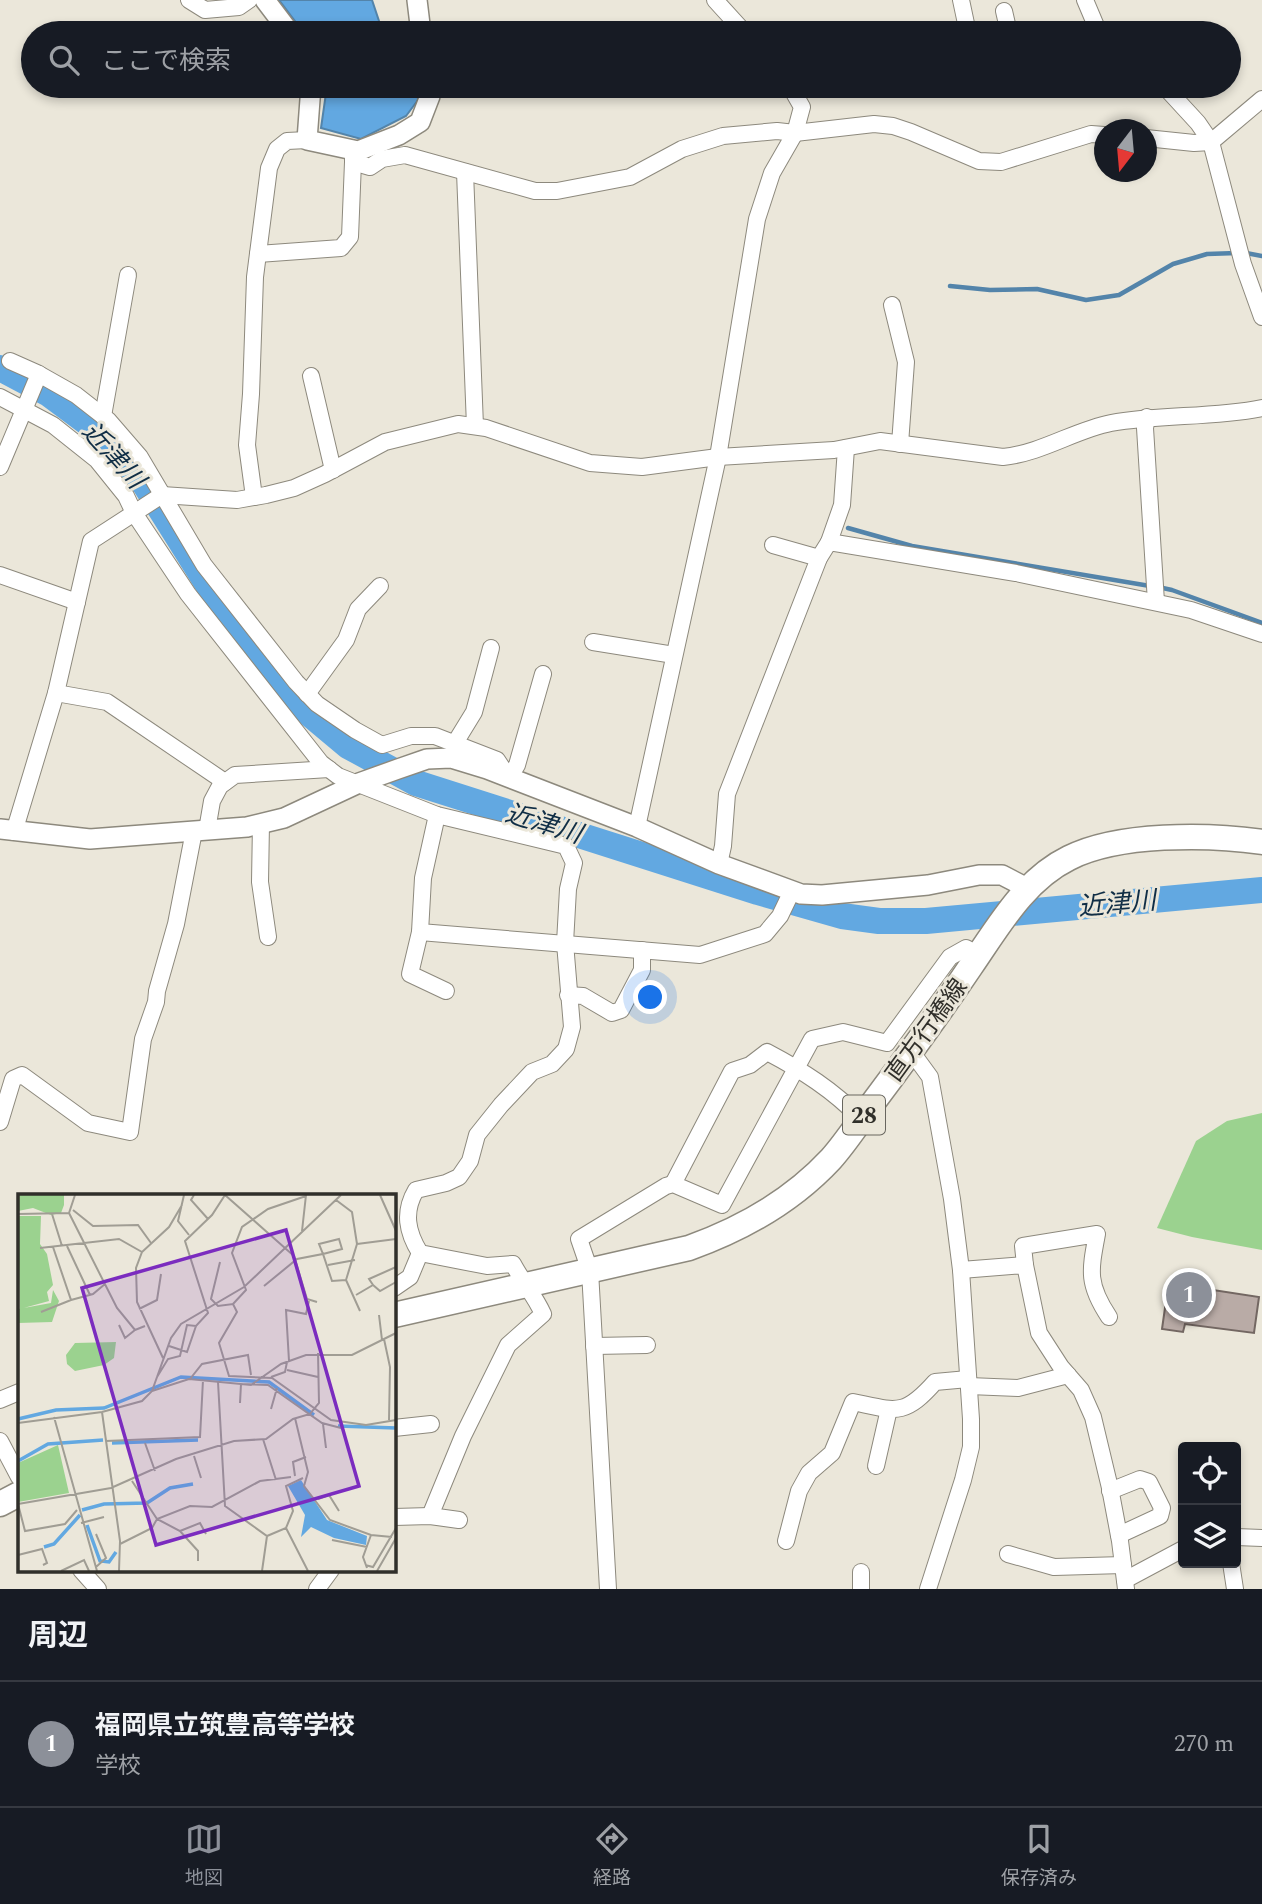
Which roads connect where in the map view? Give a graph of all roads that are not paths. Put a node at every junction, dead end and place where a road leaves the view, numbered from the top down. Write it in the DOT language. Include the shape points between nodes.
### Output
graph roads {
  1 [pos="188,0"];
  2 [pos="249,0"];
  3 [pos="265,0"];
  4 [pos="416,0"];
  5 [pos="715,0"];
  6 [pos="961,0"];
  7 [pos="1085,0"];
  8 [pos="1004,11"];
  9 [pos="281,21"];
  10 [pos="419,21"];
  11 [pos="734,21"];
  12 [pos="965,21"];
  13 [pos="1006,21"];
  14 [pos="1094,21"];
  15 [pos="310,98"];
  16 [pos="429,98"];
  17 [pos="797,98"];
  18 [pos="1175,98"];
  19 [pos="1262,99"];
  20 [pos="795,133"];
  21 [pos="1094,134"];
  22 [pos="307,139"];
  23 [pos="1157,139"];
  24 [pos="1211,142"];
  25 [pos="353,156"];
  26 [pos="465,172"];
  27 [pos="258,254"];
  28 [pos="128,275"];
  29 [pos="892,305"];
  30 [pos="1262,317"];
  31 [pos="10,361"];
  32 [pos="38,375"];
  33 [pos="311,376"];
  34 [pos="0,397"];
  35 [pos="24,406"];
  36 [pos="1262,408"];
  37 [pos="103,416"];
  38 [pos="1147,417"];
  39 [pos="475,426"];
  40 [pos="900,444"];
  41 [pos="846,448"];
  42 [pos="718,457"];
  43 [pos="0,467"];
  44 [pos="333,470"];
  45 [pos="162,495"];
  46 [pos="254,497"];
  47 [pos="138,511"];
  48 [pos="829,542"];
  49 [pos="773,545"];
  50 [pos="819,558"];
  51 [pos="0,575"];
  52 [pos="380,586"];
  53 [pos="77,602"];
  54 [pos="1156,602"];
  55 [pos="1262,634"];
  56 [pos="593,642"];
  57 [pos="491,648"];
  58 [pos="674,654"];
  59 [pos="543,674"];
  60 [pos="56,693"];
  61 [pos="307,694"];
  62 [pos="455,744"];
  63 [pos="329,769"];
  64 [pos="509,778"];
  65 [pos="225,782"];
  66 [pos="359,783"];
  67 [pos="438,815"];
  68 [pos="261,823"];
  69 [pos="637,827"];
  70 [pos="7,830"];
  71 [pos="200,830"];
  72 [pos="1262,842"];
  73 [pos="719,864"];
  74 [pos="1027,888"];
  75 [pos="792,891"];
  76 [pos="420,932"];
  77 [pos="268,937"];
  78 [pos="565,943"];
  79 [pos="642,950"];
  80 [pos="979,955"];
  81 [pos="446,991"];
  82 [pos="568,995"];
  83 [pos="911,1051"];
  84 [pos="797,1068"];
  85 [pos="861,1119"];
  86 [pos="0,1122"];
  87 [pos="673,1184"];
  88 [pos="420,1253"];
  89 [pos="1026,1265"];
  90 [pos="961,1270"];
  91 [pos="590,1271"];
  92 [pos="524,1284"];
  93 [pos="396,1287"];
  94 [pos="396,1315"];
  95 [pos="1109,1317"];
  96 [pos="647,1345"];
  97 [pos="594,1346"];
  98 [pos="1068,1374"];
  99 [pos="968,1383"];
  100 [pos="18,1392"];
  101 [pos="0,1400"];
  102 [pos="889,1409"];
  103 [pos="431,1424"];
  104 [pos="396,1429"];
  105 [pos="0,1441"];
  106 [pos="876,1466"];
  107 [pos="18,1475"];
  108 [pos="1110,1491"];
  109 [pos="18,1495"];
  110 [pos="0,1504"];
  111 [pos="430,1516"];
  112 [pos="396,1517"];
  113 [pos="459,1520"];
  114 [pos="1119,1535"];
  115 [pos="1241,1537"];
  116 [pos="1262,1538"];
  117 [pos="786,1541"];
  118 [pos="1178,1552"];
  119 [pos="1009,1554"];
  120 [pos="1232,1568"];
  121 [pos="82,1572"];
  122 [pos="330,1572"];
  123 [pos="1125,1578"];
  124 [pos="98,1589"];
  125 [pos="317,1589"];
  126 [pos="608,1589"];
  127 [pos="928,1589"];
  128 [pos="1235,1589"];
  1 -- 2 [label="street" via="205,10 239,6"];
  3 -- 9 [label="street"];
  4 -- 10 [label="street"];
  5 -- 11 [label="street"];
  6 -- 12 [label="street"];
  7 -- 14 [label="street"];
  8 -- 13 [label="street"];
  15 -- 22 [label="street"];
  16 -- 25 [label="street" via="420,122"];
  17 -- 20 [label="street" via="802,107"];
  18 -- 24 [label="street"];
  19 -- 24 [label="street"];
  20 -- 21 [label="street" via="874,124 911,132 979,161 1001,162"];
  20 -- 26 [label="street" via="723,136 682,149 630,177 557,191 535,191"];
  20 -- 42 [label="street" via="772,173 757,219"];
  22 -- 25 [label="street"];
  22 -- 27 [label="street" via="287,141 276,149 269,168"];
  23 -- 24 [label="street"];
  24 -- 30 [label="street"];
  25 -- 26 [label="street" via="370,167 382,159 405,155"];
  25 -- 27 [label="street" via="350,237 341,248"];
  26 -- 39 [label="street"];
  27 -- 46 [label="street" via="247,445"];
  28 -- 37 [label="street"];
  29 -- 40 [label="street" via="906,362"];
  31 -- 32 [label="street"];
  32 -- 35 [label="street"];
  32 -- 37 [label="street"];
  33 -- 44 [label="street"];
  34 -- 35 [label="street"];
  35 -- 43 [label="street"];
  35 -- 47 [label="street" via="97,460"];
  36 -- 38 [label="street"];
  37 -- 45 [label="street" via="140,457"];
  38 -- 40 [label="street" via="1107,424 1003,457"];
  38 -- 54 [label="street"];
  39 -- 42 [label="street" via="590,463 642,467"];
  39 -- 44 [label="street" via="458,424 385,442"];
  40 -- 41 [label="street" via="880,441"];
  41 -- 42 [label="street"];
  41 -- 48 [label="street" via="842,505"];
  42 -- 58 [label="street"];
  44 -- 46 [label="street" via="294,488"];
  45 -- 46 [label="street"];
  45 -- 47 [label="street"];
  45 -- 61 [label="street" via="204,565"];
  47 -- 53 [label="street" via="91,541"];
  47 -- 63 [label="street" via="188,594"];
  48 -- 50 [label="street"];
  48 -- 54 [label="street"];
  49 -- 50 [label="street"];
  50 -- 73 [label="street" via="727,794"];
  51 -- 53 [label="street"];
  52 -- 61 [label="street" via="358,609 346,640"];
  53 -- 60 [label="street"];
  54 -- 55 [label="street"];
  56 -- 58 [label="street"];
  57 -- 62 [label="street" via="474,712"];
  58 -- 69 [label="street"];
  59 -- 64 [label="street" via="517,765"];
  60 -- 65 [label="street" via="107,702"];
  60 -- 70 [label="street"];
  61 -- 62 [label="street" via="382,745 411,736 435,736"];
  62 -- 64 [label="street" via="497,760"];
  63 -- 65 [label="street" via="235,775"];
  63 -- 66 [label="street"];
  64 -- 66 [label="street" via="451,758 427,759"];
  64 -- 69 [label="street"];
  65 -- 71 [label="street"];
  66 -- 67 [label="street"];
  66 -- 68 [label="street" via="284,818"];
  67 -- 76 [label="street" via="423,878"];
  67 -- 78 [label="street" via="566,846 574,863"];
  68 -- 71 [label="street"];
  68 -- 77 [label="street" via="260,882"];
  69 -- 73 [label="street"];
  70 -- 71 [label="street" via="90,839"];
  71 -- 86 [label="street" via="144,1039 130,1132 88,1123 22,1075 13,1079"];
  72 -- 74 [label="main road, 直方行橋線 / 28" via="1191,837 1101,846 1068,858"];
  73 -- 75 [label="street"];
  74 -- 75 [label="street" via="1002,875 979,875 822,895"];
  74 -- 80 [label="main road, 直方行橋線 / 28"];
  75 -- 79 [label="street" via="765,934 700,955"];
  76 -- 78 [label="street"];
  76 -- 81 [label="street" via="410,974"];
  78 -- 79 [label="street"];
  78 -- 82 [label="street"];
  79 -- 82 [label="street" via="642,970 621,1010 612,1013 583,996"];
  80 -- 83 [label="main road, 直方行橋線 / 28"];
  80 -- 84 [label="street" via="966,948 950,957 887,1043 843,1032 812,1038"];
  82 -- 88 [label="street" via="572,1027 566,1049 552,1064 532,1072 501,1105 477,1135 470,1161 459,1177 416,1190 408,1215 410,1237"];
  83 -- 85 [label="main road, 直方行橋線 / 28"];
  83 -- 90 [label="street" via="930,1077"];
  84 -- 85 [label="street" via="833,1092"];
  84 -- 87 [label="street" via="767,1052 732,1071"];
  84 -- 87 [label="street" via="722,1205"];
  85 -- 91 [label="main road, 直方行橋線 / 28" via="831,1159 753,1220 689,1248"];
  87 -- 91 [label="street" via="579,1239"];
  88 -- 92 [label="street" via="487,1266 513,1264"];
  88 -- 93 [label="street" via="410,1277"];
  89 -- 90 [label="street"];
  89 -- 95 [label="street" via="1023,1246 1097,1234 1090,1269 1096,1298"];
  89 -- 98 [label="street" via="1039,1333"];
  90 -- 99 [label="street"];
  91 -- 92 [label="main road, 直方行橋線 / 28"];
  91 -- 97 [label="street"];
  92 -- 94 [label="main road, 直方行橋線 / 28"];
  92 -- 111 [label="street" via="543,1314 508,1345"];
  96 -- 97 [label="street"];
  97 -- 126 [label="street"];
  98 -- 99 [label="street" via="1018,1388"];
  98 -- 108 [label="street" via="1082,1390 1093,1417"];
  99 -- 102 [label="street" via="935,1382 903,1409"];
  99 -- 127 [label="street" via="971,1447"];
  100 -- 101 [label="street"];
  102 -- 106 [label="street"];
  102 -- 117 [label="street" via="853,1402 832,1453 809,1473 799,1491"];
  103 -- 104 [label="street"];
  105 -- 107 [label="street"];
  108 -- 114 [label="street"];
  108 -- 114 [label="street" via="1140,1479 1149,1482 1162,1508 1160,1516"];
  109 -- 110 [label="main road"];
  111 -- 112 [label="street"];
  111 -- 113 [label="street"];
  114 -- 123 [label="street"];
  115 -- 116 [label="street"];
  118 -- 123 [label="street"];
  119 -- 123 [label="street" via="1054,1567"];
  120 -- 128 [label="street"];
  121 -- 124 [label="street"];
  122 -- 125 [label="street"];
}
